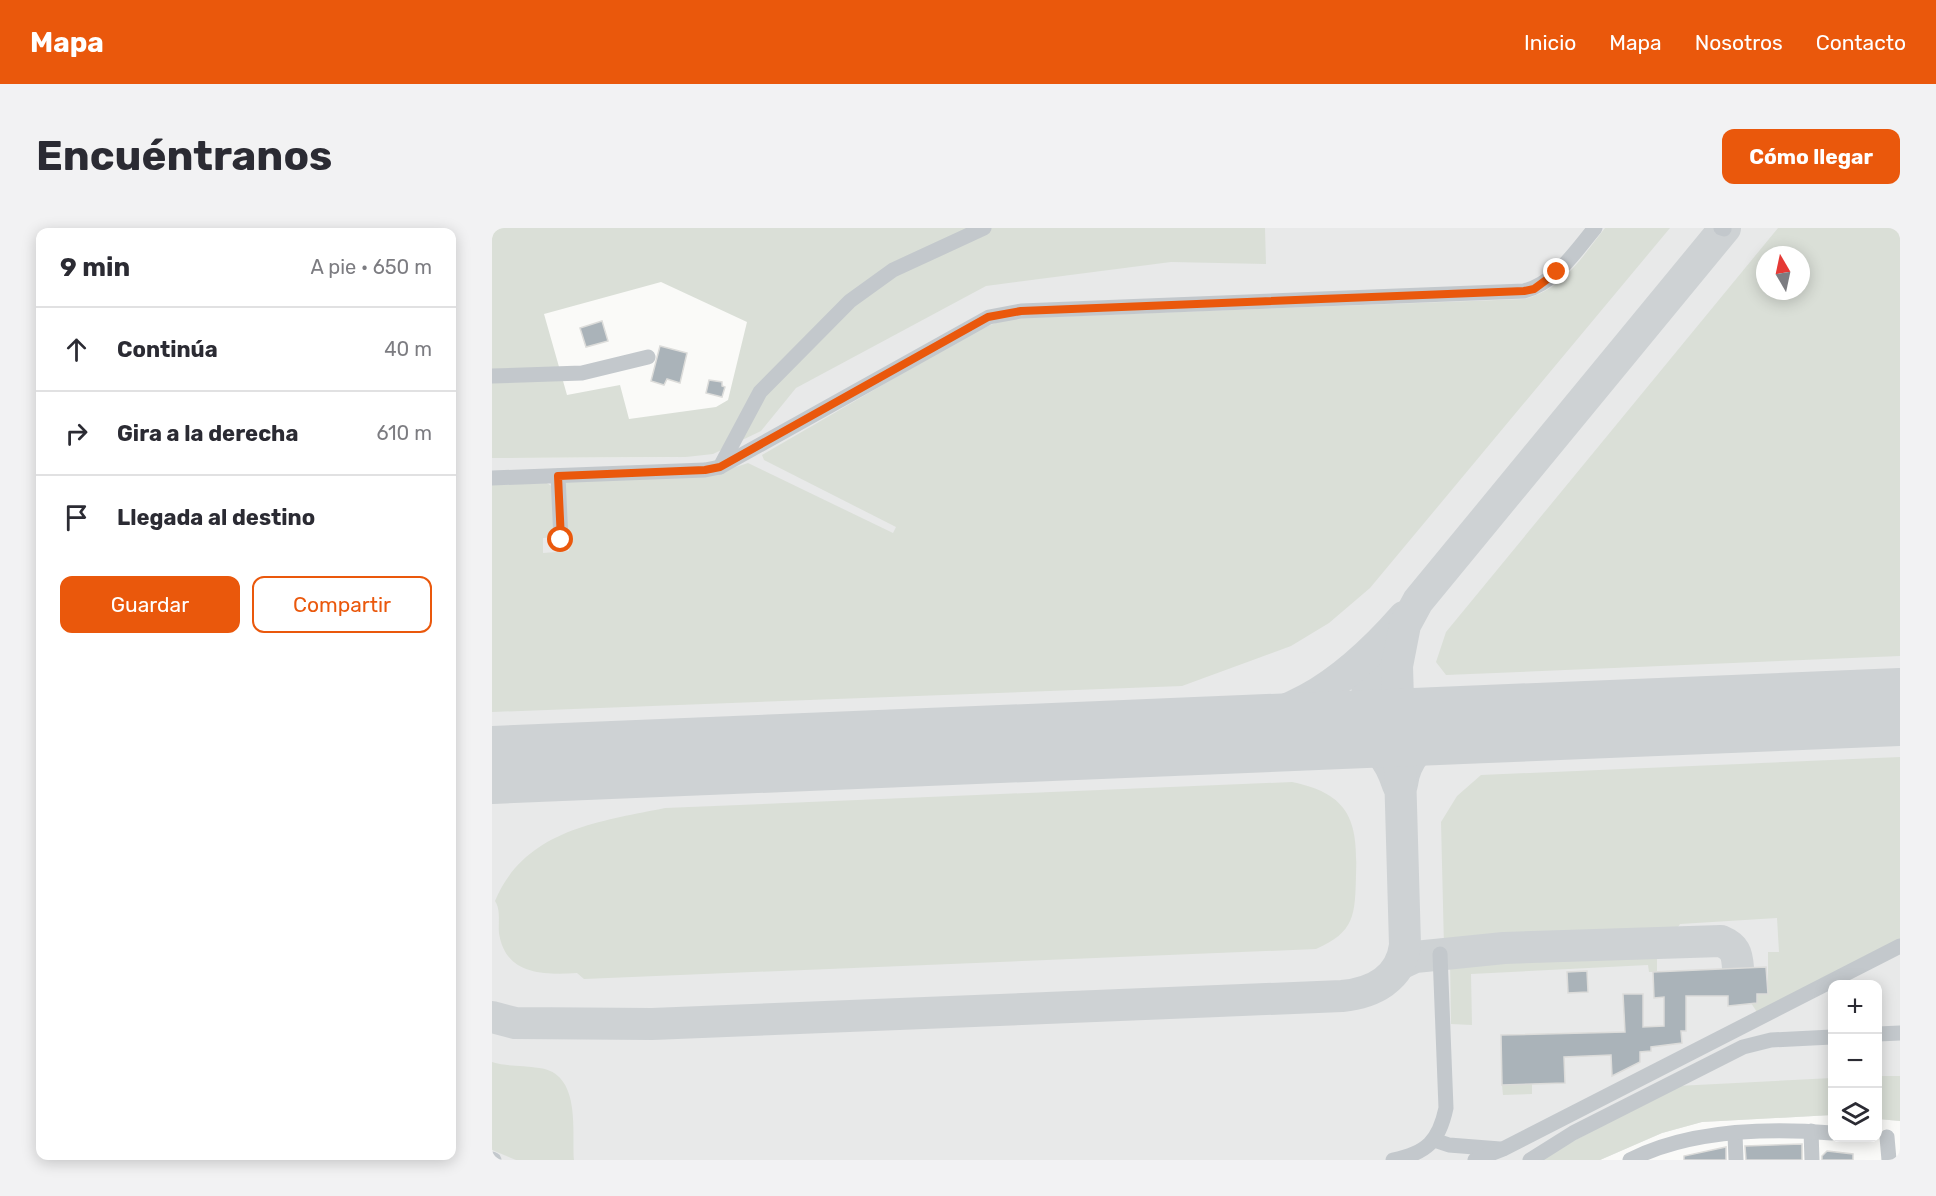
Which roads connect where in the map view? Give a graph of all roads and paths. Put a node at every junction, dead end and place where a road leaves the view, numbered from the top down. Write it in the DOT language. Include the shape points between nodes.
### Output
graph roads {
  1 [pos="984,228"];
  2 [pos="1595,228"];
  3 [pos="648,357"];
  4 [pos="492,376"];
  5 [pos="720,467"];
  6 [pos="558,476"];
  7 [pos="492,478"];
  8 [pos="561,540"];
  9 [pos="1900,946"];
  10 [pos="1440,954"];
  11 [pos="1900,1033"];
  12 [pos="1882,1034"];
  13 [pos="1828,1037"];
  14 [pos="1811,1131"];
  15 [pos="1828,1133"];
  16 [pos="1735,1134"];
  17 [pos="1888,1137"];
  18 [pos="1434,1140"];
  19 [pos="1503,1149"];
  20 [pos="1659,1156"];
  21 [pos="1393,1160"];
  22 [pos="1475,1160"];
  23 [pos="1530,1160"];
  24 [pos="1630,1160"];
  25 [pos="1736,1160"];
  26 [pos="1812,1160"];
  27 [pos="1889,1160"];
  1 -- 5 [label="street" via="893,270 850,301 760,392"];
  2 -- 5 [label="street" via="1557,272 1534,289 1524,291 1021,311 988,317"];
  3 -- 4 [label="street" via="582,373"];
  5 -- 6 [label="street"];
  6 -- 7 [label="street"];
  6 -- 8 [label="street"];
  9 -- 19 [label="street"];
  10 -- 18 [label="street" via="1446,1108 1441,1130"];
  11 -- 12 [label="street"];
  13 -- 23 [label="street" via="1771,1040 1743,1047 1574,1133"];
  14 -- 15 [label="street"];
  14 -- 16 [label="street"];
  14 -- 26 [label="street"];
  16 -- 20 [label="street" via="1695,1139"];
  16 -- 25 [label="street"];
  17 -- 27 [label="street"];
  18 -- 19 [label="street" via="1449,1145"];
  18 -- 21 [label="street" via="1409,1157"];
  19 -- 22 [label="street"];
  20 -- 24 [label="street"];
}
